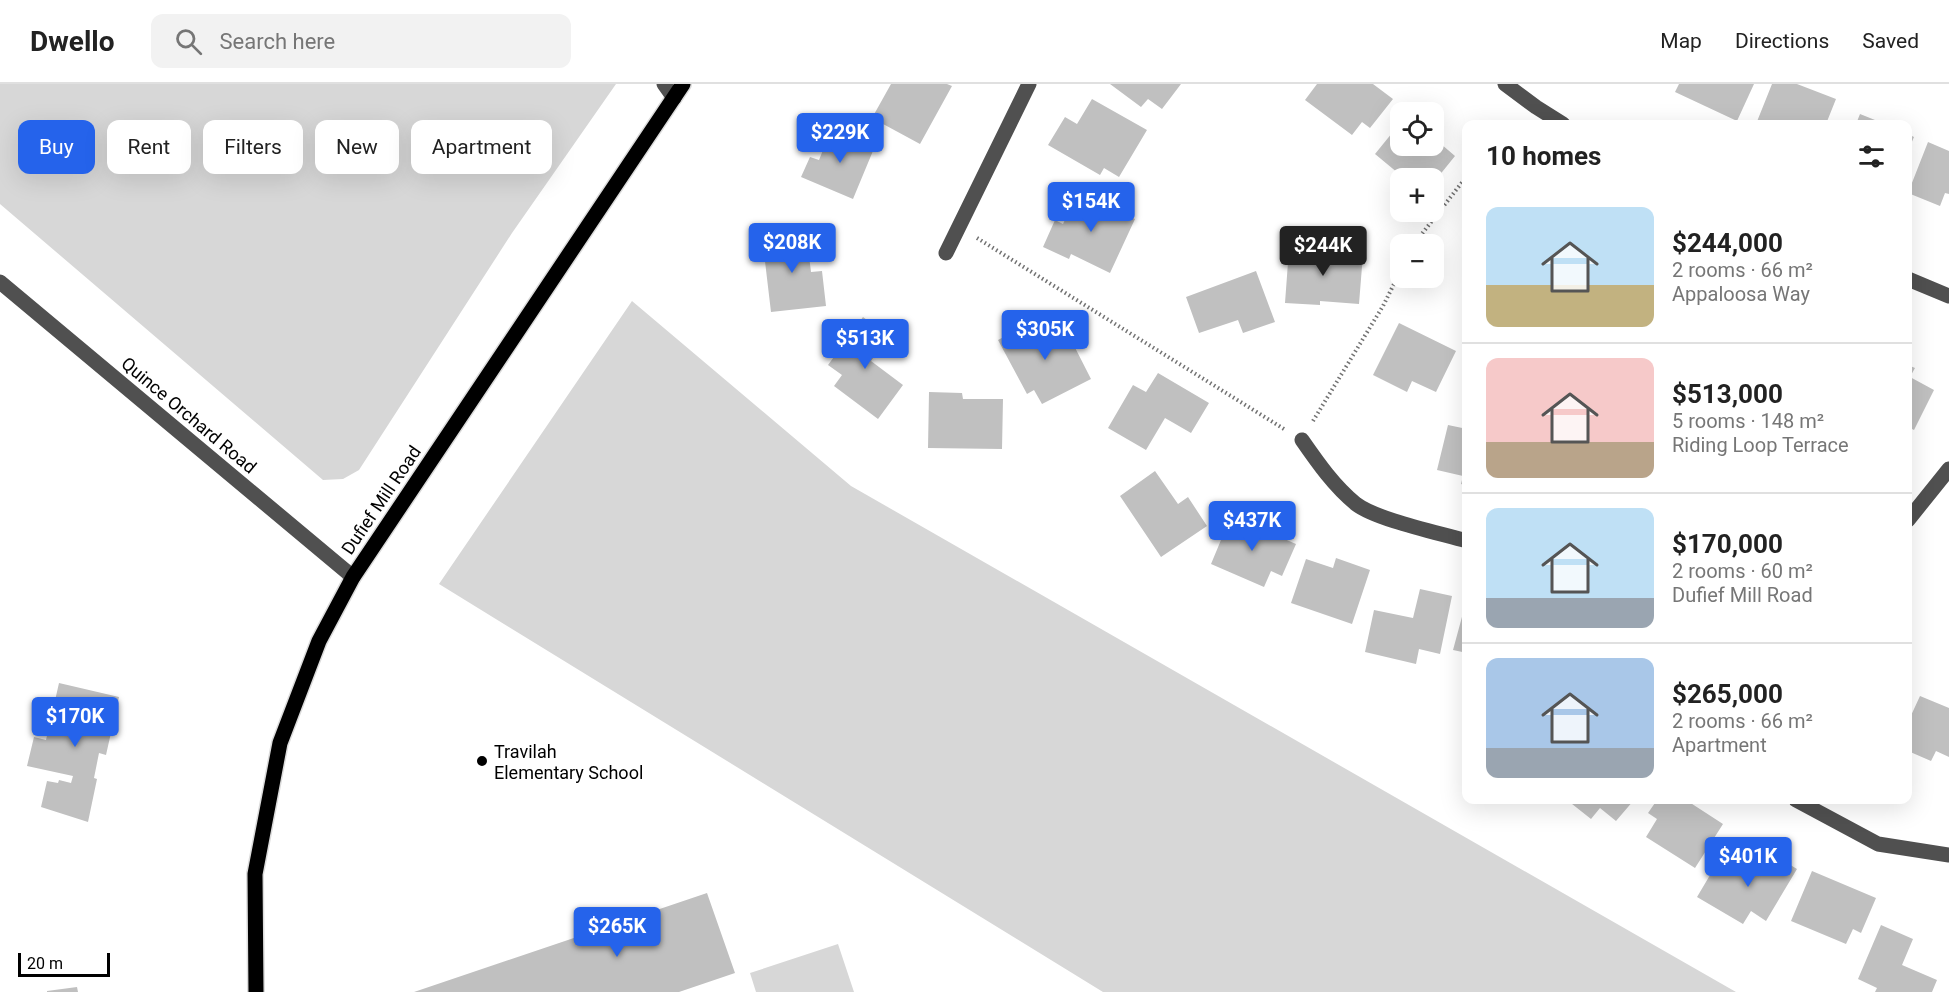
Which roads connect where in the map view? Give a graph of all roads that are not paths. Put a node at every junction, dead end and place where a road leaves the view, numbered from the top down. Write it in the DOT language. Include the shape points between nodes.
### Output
graph roads {
  1 [pos="664,84"];
  2 [pos="683,84"];
  3 [pos="1029,84"];
  4 [pos="1505,84"];
  5 [pos="674,98"];
  6 [pos="1556,120"];
  7 [pos="946,253"];
  8 [pos="1912,281"];
  9 [pos="0,282"];
  10 [pos="1949,296"];
  11 [pos="1302,440"];
  12 [pos="1949,468"];
  13 [pos="1912,515"];
  14 [pos="1462,540"];
  15 [pos="353,578"];
  16 [pos="1803,804"];
  17 [pos="1949,855"];
  18 [pos="256,992"];
  1 -- 5 [label="street"];
  2 -- 5 [label="main road, Dufief Mill Road"];
  3 -- 7 [label="street"];
  4 -- 6 [label="street"];
  5 -- 15 [label="main road, Dufief Mill Road"];
  8 -- 10 [label="street"];
  9 -- 15 [label="street, Quince Orchard Road"];
  11 -- 14 [label="street" via="1331,481 1358,505"];
  12 -- 13 [label="street"];
  15 -- 18 [label="main road, Dufief Mill Road" via="319,641 280,743 255,874"];
  16 -- 17 [label="street" via="1878,844"];
}
